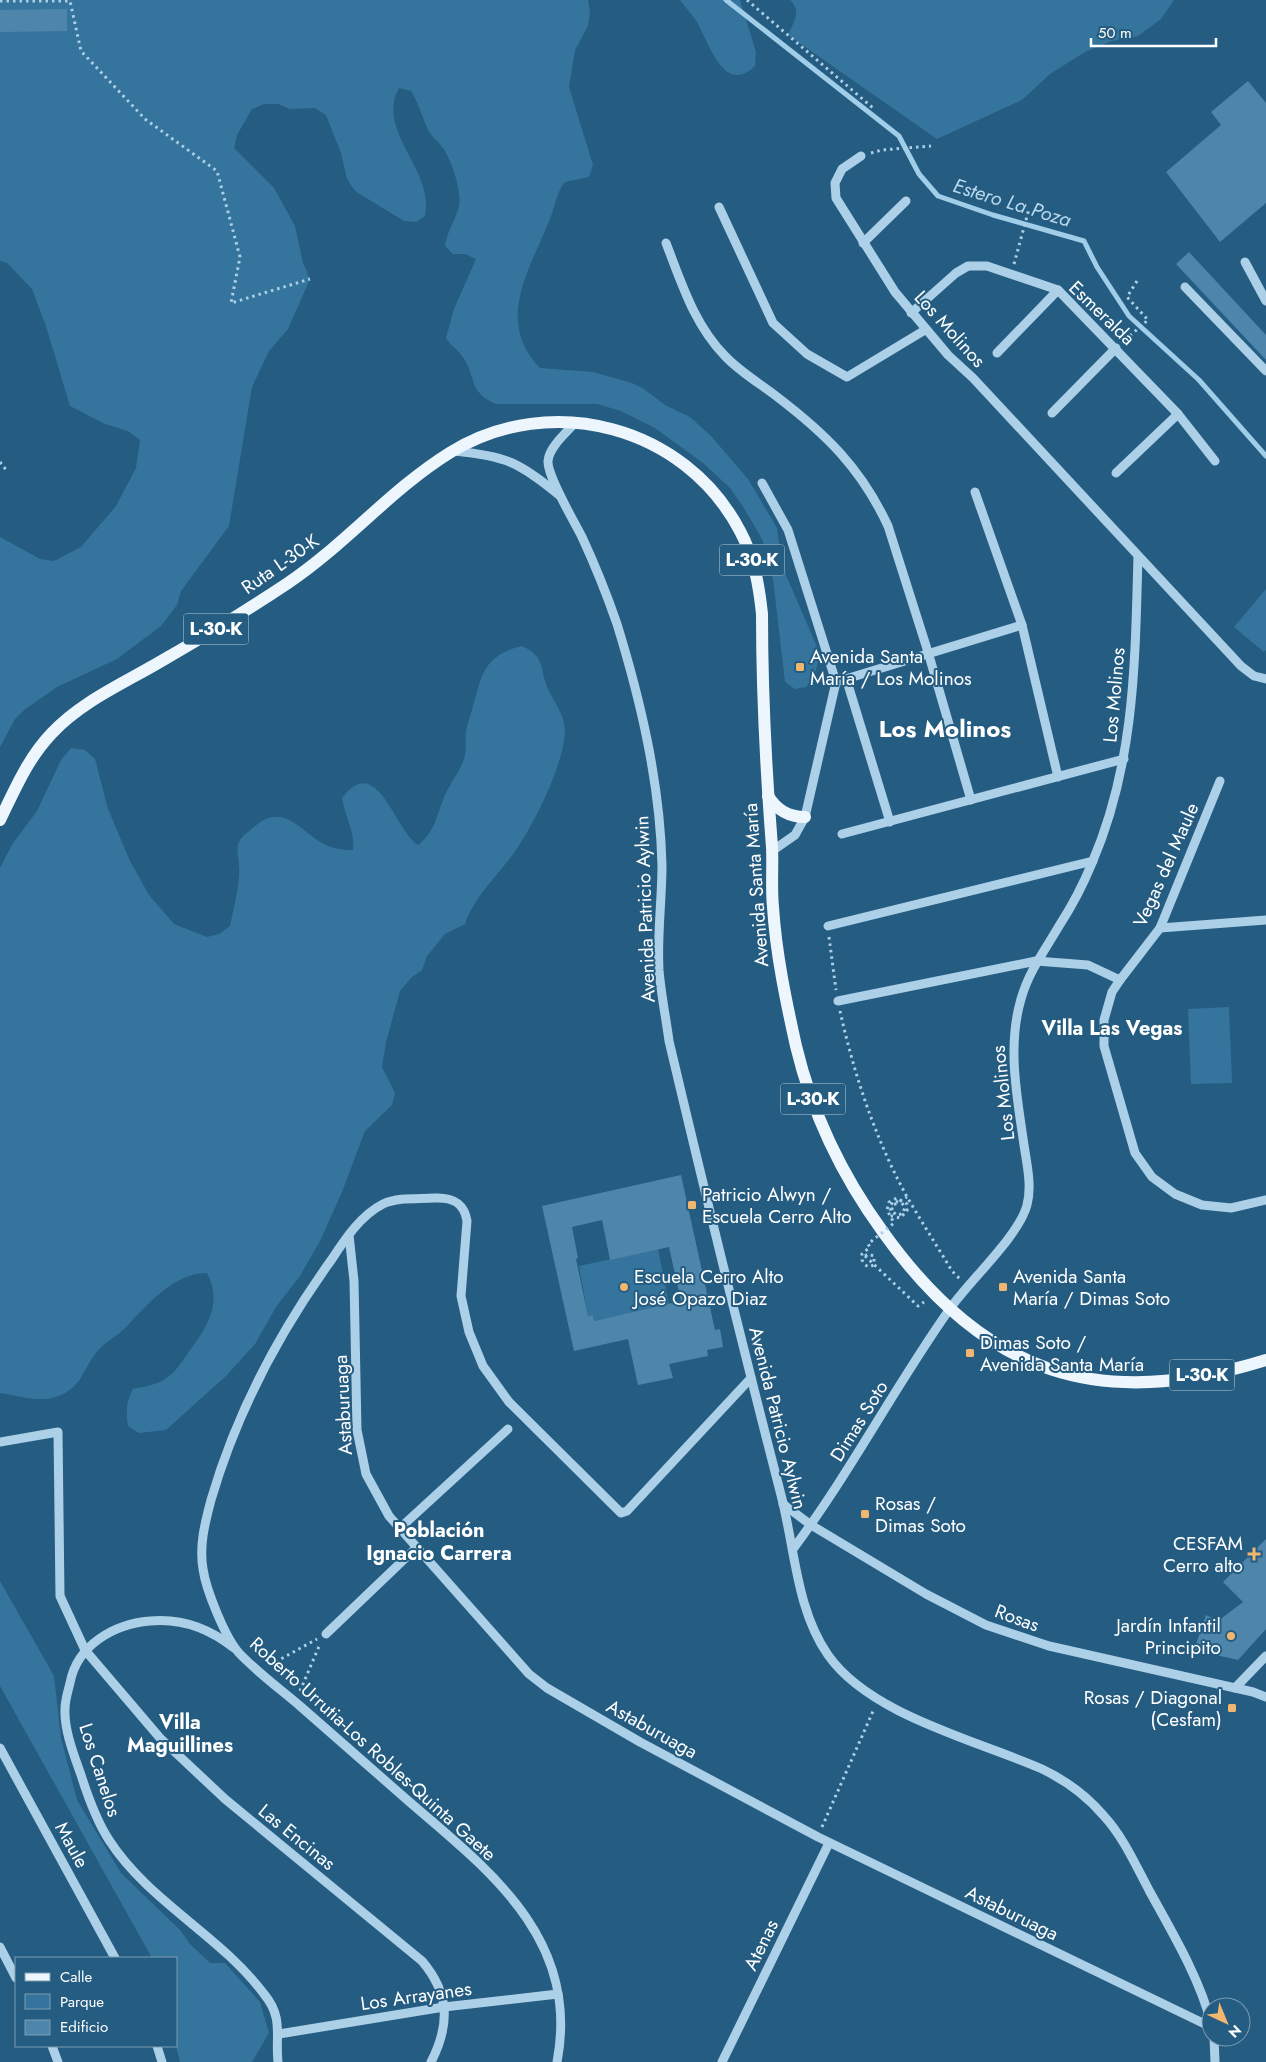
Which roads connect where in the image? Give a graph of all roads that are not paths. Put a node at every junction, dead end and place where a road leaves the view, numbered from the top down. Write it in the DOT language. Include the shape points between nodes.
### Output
graph roads {
  1 [pos="861,156"];
  2 [pos="906,201"];
  3 [pos="719,207"];
  4 [pos="666,243"];
  5 [pos="863,243"];
  6 [pos="1245,262"];
  7 [pos="1186,286"];
  8 [pos="1058,290"];
  9 [pos="1266,301"];
  10 [pos="911,313"];
  11 [pos="925,330"];
  12 [pos="1116,348"];
  13 [pos="996,353"];
  14 [pos="1266,371"];
  15 [pos="1052,414"];
  16 [pos="1178,414"];
  17 [pos="576,422"];
  18 [pos="452,451"];
  19 [pos="1215,461"];
  20 [pos="1116,473"];
  21 [pos="762,483"];
  22 [pos="975,492"];
  23 [pos="563,498"];
  24 [pos="1138,556"];
  25 [pos="1022,625"];
  26 [pos="928,652"];
  27 [pos="846,678"];
  28 [pos="1266,679"];
  29 [pos="836,682"];
  30 [pos="1124,759"];
  31 [pos="1058,777"];
  32 [pos="1220,781"];
  33 [pos="768,796"];
  34 [pos="971,800"];
  35 [pos="805,817"];
  36 [pos="0,820"];
  37 [pos="890,822"];
  38 [pos="842,834"];
  39 [pos="772,851"];
  40 [pos="1093,861"];
  41 [pos="1266,920"];
  42 [pos="828,926"];
  43 [pos="1160,928"];
  44 [pos="1036,961"];
  45 [pos="1120,980"];
  46 [pos="838,1001"];
  47 [pos="1266,1200"];
  48 [pos="349,1235"];
  49 [pos="949,1309"];
  50 [pos="1266,1360"];
  51 [pos="751,1378"];
  52 [pos="508,1429"];
  53 [pos="0,1442"];
  54 [pos="783,1504"];
  55 [pos="811,1524"];
  56 [pos="400,1528"];
  57 [pos="417,1546"];
  58 [pos="793,1549"];
  59 [pos="326,1634"];
  60 [pos="84,1650"];
  61 [pos="238,1651"];
  62 [pos="1266,1656"];
  63 [pos="1235,1688"];
  64 [pos="1266,1697"];
  65 [pos="0,1748"];
  66 [pos="829,1843"];
  67 [pos="0,1947"];
  68 [pos="114,1957"];
  69 [pos="15,1976"];
  70 [pos="558,1994"];
  71 [pos="1202,1997"];
  72 [pos="444,2007"];
  73 [pos="1201,2022"];
  74 [pos="279,2034"];
  75 [pos="52,2047"];
  76 [pos="156,2047"];
  77 [pos="1215,2047"];
  78 [pos="276,2060"];
  79 [pos="58,2062"];
  80 [pos="162,2062"];
  81 [pos="431,2062"];
  82 [pos="558,2062"];
  83 [pos="722,2062"];
  84 [pos="1216,2062"];
  1 -- 5 [label="street, Los Molinos" via="842,169 835,191 838,205"];
  2 -- 5 [label="street"];
  3 -- 11 [label="street" via="773,323 807,354 847,377"];
  4 -- 26 [label="street" via="697,321 725,357 820,430 862,479 888,526"];
  5 -- 10 [label="street, Los Molinos"];
  6 -- 9 [label="street"];
  7 -- 14 [label="street"];
  8 -- 10 [label="street, Esmeralda" via="987,266 968,266"];
  8 -- 12 [label="street, Esmeralda"];
  8 -- 13 [label="street"];
  10 -- 11 [label="street, Los Molinos"];
  11 -- 24 [label="street, Los Molinos"];
  12 -- 15 [label="street"];
  12 -- 16 [label="street, Esmeralda"];
  16 -- 19 [label="street, Esmeralda"];
  16 -- 20 [label="street"];
  17 -- 18 [label="main road, Avenida Santa María / L-30-K" via="528,423 486,435"];
  17 -- 23 [label="street, Avenida Patricio Aylwin" via="552,450 548,461 550,475"];
  17 -- 33 [label="main road, Avenida Santa María / L-30-K" via="616,429 672,455 718,496 741,532 756,572 761,600"];
  18 -- 23 [label="street, Avenida Patricio Aylwin" via="488,454 515,463"];
  18 -- 36 [label="main road, Ruta L-30-K / L-30-K" via="383,503 306,571 68,718 31,758"];
  21 -- 29 [label="street" via="788,530"];
  22 -- 25 [label="street"];
  23 -- 51 [label="street, Avenida Patricio Aylwin" via="604,588 640,708 659,826 662,864 660,970 669,1041"];
  24 -- 28 [label="street" via="1247,672"];
  24 -- 30 [label="street, Los Molinos" via="1133,696"];
  25 -- 26 [label="street"];
  25 -- 31 [label="street"];
  26 -- 27 [label="street"];
  26 -- 34 [label="street"];
  27 -- 29 [label="street"];
  27 -- 37 [label="street"];
  29 -- 35 [label="street"];
  30 -- 31 [label="street"];
  30 -- 40 [label="street, Los Molinos" via="1111,811"];
  31 -- 34 [label="street"];
  32 -- 43 [label="street, Vegas del Maule"];
  33 -- 35 [label="main road" via="785,814"];
  33 -- 39 [label="main road, Avenida Santa María / L-30-K"];
  34 -- 37 [label="street"];
  35 -- 39 [label="street" via="789,842"];
  37 -- 38 [label="street"];
  39 -- 49 [label="main road, Avenida Santa María / L-30-K" via="772,906 783,982 807,1083 852,1185 893,1247"];
  40 -- 42 [label="street"];
  40 -- 44 [label="street, Los Molinos" via="1070,907"];
  41 -- 43 [label="street"];
  43 -- 45 [label="street, Vegas del Maule"];
  44 -- 45 [label="street" via="1088,965"];
  44 -- 46 [label="street"];
  44 -- 49 [label="street, Los Molinos" via="1022,996 1013,1046 1029,1180 1028,1204 1016,1227"];
  45 -- 47 [label="street, Vegas del Maule" via="1107,1006 1104,1046 1135,1153 1143,1166 1169,1190 1202,1205 1231,1208"];
  48 -- 51 [label="street, Roberto Urrutia-Los Robles-Quinta Gaete" via="367,1215 383,1204 403,1199 440,1198 460,1204 467,1221 461,1296 469,1332 483,1366 509,1402 622,1513"];
  48 -- 56 [label="street, Astaburuaga" via="354,1281 358,1445 372,1489"];
  48 -- 61 [label="street, Roberto Urrutia-Los Robles-Quinta Gaete" via="306,1294 247,1403 219,1472 206,1520 201,1554 205,1580"];
  49 -- 50 [label="main road, Avenida Santa María / L-30-K" via="1011,1354 1047,1369 1091,1379 1165,1380 1220,1372"];
  49 -- 55 [label="street, Dimas Soto"];
  51 -- 54 [label="street, Avenida Patricio Aylwin"];
  52 -- 56 [label="street"];
  53 -- 60 [label="street" via="58,1432 60,1596"];
  54 -- 55 [label="street, Rosas"];
  54 -- 58 [label="street, Avenida Patricio Aylwin"];
  55 -- 58 [label="street, Dimas Soto"];
  55 -- 63 [label="street, Rosas" via="926,1594 986,1625 1049,1646"];
  56 -- 57 [label="street, Astaburuaga"];
  57 -- 59 [label="street"];
  57 -- 66 [label="street, Astaburuaga" via="522,1667 542,1684 640,1742"];
  58 -- 71 [label="street, Avenida Patricio Aylwin" via="805,1609 819,1642 853,1683 878,1701 1044,1770 1080,1792 1096,1807 1124,1843"];
  60 -- 61 [label="street" via="119,1628 166,1620 198,1627"];
  60 -- 72 [label="street, Las Encinas" via="160,1738 225,1799 422,1961 436,1980"];
  60 -- 74 [label="street, Los Canelos" via="71,1674 65,1710 71,1745 100,1824 130,1867 220,1946 264,1994 275,2013"];
  61 -- 70 [label="street, Roberto Urrutia-Los Robles-Quinta Gaete" via="458,1844 515,1901 543,1944"];
  62 -- 63 [label="street"];
  63 -- 64 [label="street, Rosas"];
  65 -- 68 [label="street, Maule"];
  66 -- 73 [label="street, Astaburuaga"];
  66 -- 83 [label="street, Atenas"];
  67 -- 69 [label="street"];
  70 -- 72 [label="street, Los Arrayanes"];
  70 -- 82 [label="street, Roberto Urrutia-Los Robles-Quinta Gaete" via="561,2033"];
  72 -- 74 [label="street, Los Arrayanes"];
  72 -- 81 [label="street, Las Encinas" via="443,2032"];
  74 -- 78 [label="street, Los Canelos"];
  75 -- 79 [label="street"];
  76 -- 80 [label="street"];
  77 -- 84 [label="street"];
}
